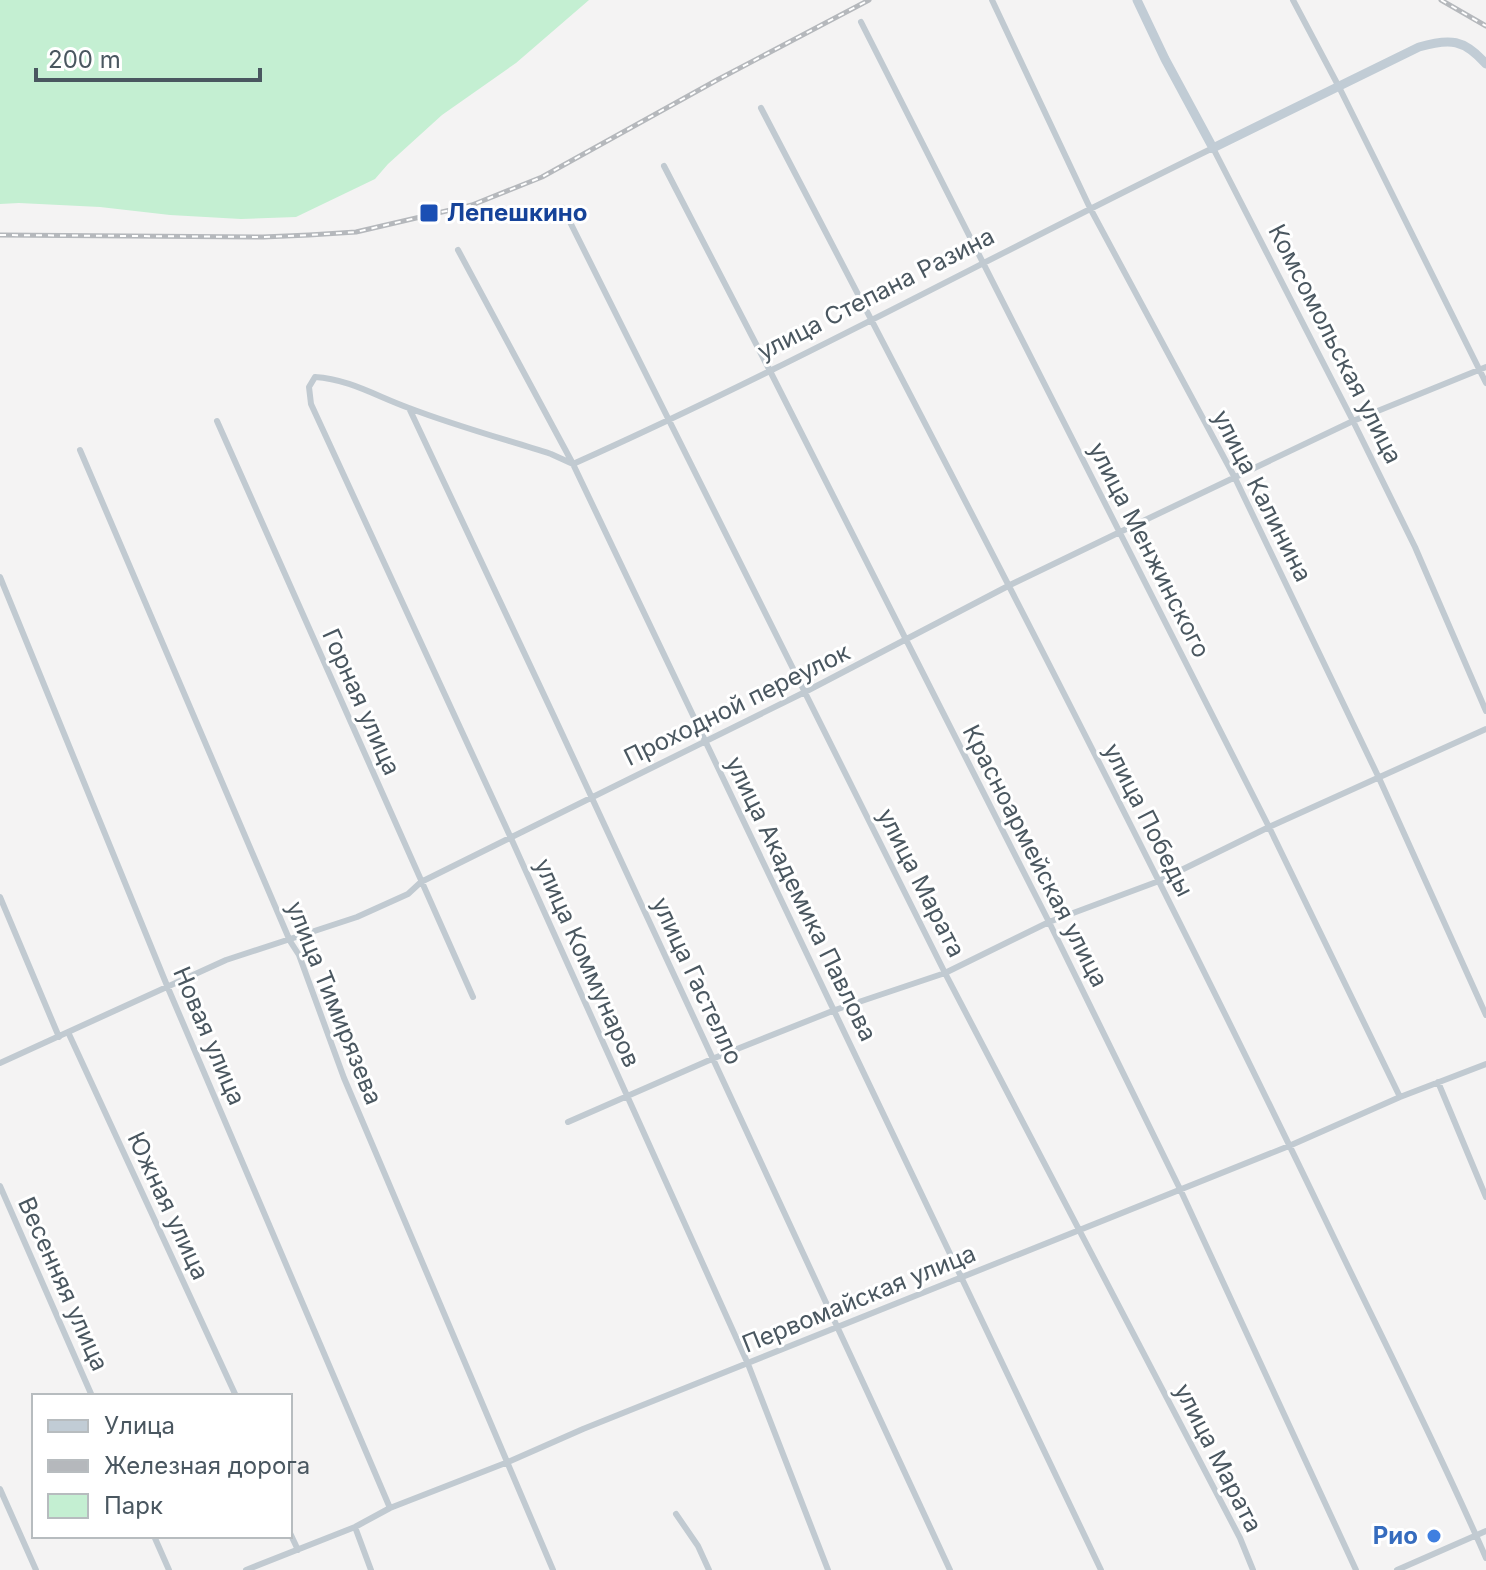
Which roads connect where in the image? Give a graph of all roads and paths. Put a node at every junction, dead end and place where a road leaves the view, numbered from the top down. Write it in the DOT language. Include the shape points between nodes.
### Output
graph roads {
  1 [pos="992,0"];
  2 [pos="1137,0"];
  3 [pos="1293,0"];
  4 [pos="861,22"];
  5 [pos="1486,64"];
  6 [pos="1339,87"];
  7 [pos="761,108"];
  8 [pos="1213,148"];
  9 [pos="664,166"];
  10 [pos="563,208"];
  11 [pos="1090,208"];
  12 [pos="458,250"];
  13 [pos="983,262"];
  14 [pos="872,320"];
  15 [pos="1482,368"];
  16 [pos="770,371"];
  17 [pos="1486,383"];
  18 [pos="409,408"];
  19 [pos="217,421"];
  20 [pos="669,421"];
  21 [pos="1353,421"];
  22 [pos="80,450"];
  23 [pos="573,464"];
  24 [pos="1235,478"];
  25 [pos="1120,532"];
  26 [pos="0,577"];
  27 [pos="1010,585"];
  28 [pos="906,640"];
  29 [pos="805,692"];
  30 [pos="1486,711"];
  31 [pos="1486,729"];
  32 [pos="705,741"];
  33 [pos="1379,778"];
  34 [pos="593,796"];
  35 [pos="1269,827"];
  36 [pos="510,836"];
  37 [pos="1159,881"];
  38 [pos="421,882"];
  39 [pos="0,897"];
  40 [pos="1049,922"];
  41 [pos="290,941"];
  42 [pos="945,973"];
  43 [pos="168,988"];
  44 [pos="473,997"];
  45 [pos="835,1010"];
  46 [pos="1486,1015"];
  47 [pos="68,1032"];
  48 [pos="59,1037"];
  49 [pos="712,1059"];
  50 [pos="0,1063"];
  51 [pos="1486,1064"];
  52 [pos="1438,1082"];
  53 [pos="627,1096"];
  54 [pos="1400,1097"];
  55 [pos="568,1122"];
  56 [pos="1289,1146"];
  57 [pos="0,1186"];
  58 [pos="1180,1189"];
  59 [pos="1486,1197"];
  60 [pos="1079,1230"];
  61 [pos="962,1277"];
  62 [pos="838,1328"];
  63 [pos="748,1364"];
  64 [pos="91,1394"];
  65 [pos="235,1394"];
  66 [pos="508,1462"];
  67 [pos="0,1489"];
  68 [pos="390,1508"];
  69 [pos="676,1514"];
  70 [pos="355,1527"];
  71 [pos="1486,1531"];
  72 [pos="1476,1535"];
  73 [pos="292,1537"];
  74 [pos="155,1538"];
  75 [pos="298,1550"];
  76 [pos="1486,1558"];
  77 [pos="36,1570"];
  78 [pos="169,1570"];
  79 [pos="246,1570"];
  80 [pos="371,1570"];
  81 [pos="553,1570"];
  82 [pos="709,1570"];
  83 [pos="828,1570"];
  84 [pos="950,1570"];
  85 [pos="1101,1570"];
  86 [pos="1253,1570"];
  87 [pos="1356,1570"];
  88 [pos="1397,1570"];
  1 -- 11 [label="street, улица Калинина"];
  2 -- 8 [label="main road, Комсомольская улица"];
  3 -- 6 [label="street"];
  4 -- 13 [label="street, улица Менжинского"];
  5 -- 6 [label="main road, улица Степана Разина" via="1462,43 1443,40"];
  6 -- 8 [label="main road, улица Степана Разина"];
  6 -- 15 [label="street"];
  7 -- 14 [label="street, улица Победы"];
  8 -- 11 [label="street, улица Степана Разина"];
  8 -- 21 [label="street, Комсомольская улица"];
  9 -- 16 [label="street, Красноармейская улица"];
  10 -- 20 [label="street, улица Марата"];
  11 -- 13 [label="street, улица Степана Разина"];
  11 -- 24 [label="street, улица Калинина"];
  12 -- 23 [label="street, улица Академика Павлова"];
  13 -- 14 [label="street, улица Степана Разина"];
  13 -- 25 [label="street, улица Менжинского"];
  14 -- 16 [label="street, улица Степана Разина"];
  14 -- 27 [label="street, улица Победы"];
  15 -- 17 [label="street"];
  15 -- 21 [label="street, Проходной переулок"];
  16 -- 20 [label="street, улица Степана Разина"];
  16 -- 28 [label="street, Красноармейская улица"];
  18 -- 23 [label="street"];
  18 -- 34 [label="street, улица Гастелло"];
  18 -- 36 [label="street, улица Коммунаров" via="326,377 315,377 309,387 311,404"];
  19 -- 38 [label="street, Горная улица"];
  20 -- 23 [label="street, улица Степана Разина"];
  20 -- 29 [label="street, улица Марата"];
  21 -- 24 [label="street, Проходной переулок"];
  21 -- 30 [label="street, Комсомольская улица"];
  22 -- 41 [label="street, улица Тимирязева"];
  23 -- 32 [label="street, улица Академика Павлова"];
  24 -- 25 [label="street, Проходной переулок"];
  24 -- 33 [label="street, улица Калинина"];
  25 -- 27 [label="street, Проходной переулок"];
  25 -- 35 [label="street, улица Менжинского"];
  26 -- 43 [label="street, Новая улица"];
  27 -- 28 [label="street, Проходной переулок"];
  27 -- 37 [label="street, улица Победы"];
  28 -- 29 [label="street, Проходной переулок"];
  28 -- 40 [label="street, Красноармейская улица"];
  29 -- 32 [label="street, Проходной переулок"];
  29 -- 42 [label="street, улица Марата"];
  31 -- 33 [label="street"];
  32 -- 34 [label="street, Проходной переулок"];
  32 -- 45 [label="street, улица Академика Павлова"];
  33 -- 35 [label="street"];
  33 -- 46 [label="street, улица Калинина"];
  34 -- 36 [label="street, Проходной переулок"];
  34 -- 49 [label="street, улица Гастелло"];
  35 -- 37 [label="street"];
  35 -- 54 [label="street, улица Менжинского"];
  36 -- 38 [label="street, Проходной переулок"];
  36 -- 53 [label="street, улица Коммунаров"];
  37 -- 40 [label="street"];
  37 -- 56 [label="street, улица Победы"];
  38 -- 41 [label="street, Проходной переулок" via="408,894 357,917"];
  38 -- 44 [label="street, Горная улица"];
  39 -- 48 [label="street"];
  40 -- 42 [label="street"];
  40 -- 58 [label="street, Красноармейская улица"];
  41 -- 43 [label="street, Проходной переулок" via="226,960"];
  41 -- 66 [label="street, улица Тимирязева"];
  42 -- 45 [label="street"];
  42 -- 60 [label="street, улица Марата"];
  43 -- 47 [label="street, Проходной переулок"];
  43 -- 68 [label="street, Новая улица"];
  45 -- 49 [label="street"];
  45 -- 61 [label="street, улица Академика Павлова"];
  47 -- 48 [label="street, Проходной переулок"];
  47 -- 65 [label="street, Южная улица"];
  48 -- 50 [label="street, Проходной переулок"];
  49 -- 53 [label="street"];
  49 -- 62 [label="street, улица Гастелло"];
  51 -- 52 [label="street, Первомайская улица"];
  52 -- 54 [label="street, Первомайская улица"];
  52 -- 59 [label="street"];
  53 -- 55 [label="street"];
  53 -- 63 [label="street, улица Коммунаров"];
  54 -- 56 [label="street, Первомайская улица"];
  56 -- 58 [label="street, Первомайская улица"];
  56 -- 72 [label="street, улица Победы"];
  57 -- 64 [label="street, Весенняя улица"];
  58 -- 60 [label="street, Первомайская улица"];
  58 -- 87 [label="street, Красноармейская улица"];
  60 -- 61 [label="street, Первомайская улица"];
  60 -- 86 [label="street, улица Марата"];
  61 -- 62 [label="street, Первомайская улица"];
  61 -- 85 [label="street, улица Академика Павлова"];
  62 -- 63 [label="street, Первомайская улица"];
  62 -- 84 [label="street, улица Гастелло"];
  63 -- 66 [label="street, Первомайская улица"];
  63 -- 83 [label="street, улица Коммунаров"];
  66 -- 68 [label="street, Первомайская улица"];
  66 -- 81 [label="street, улица Тимирязева"];
  67 -- 77 [label="street"];
  68 -- 70 [label="street, Первомайская улица"];
  69 -- 82 [label="street"];
  70 -- 75 [label="street, Первомайская улица"];
  70 -- 80 [label="street"];
  71 -- 72 [label="street"];
  72 -- 76 [label="street, улица Победы"];
  72 -- 88 [label="street"];
  73 -- 75 [label="street"];
  74 -- 78 [label="street"];
  75 -- 79 [label="street, Первомайская улица"];
}
